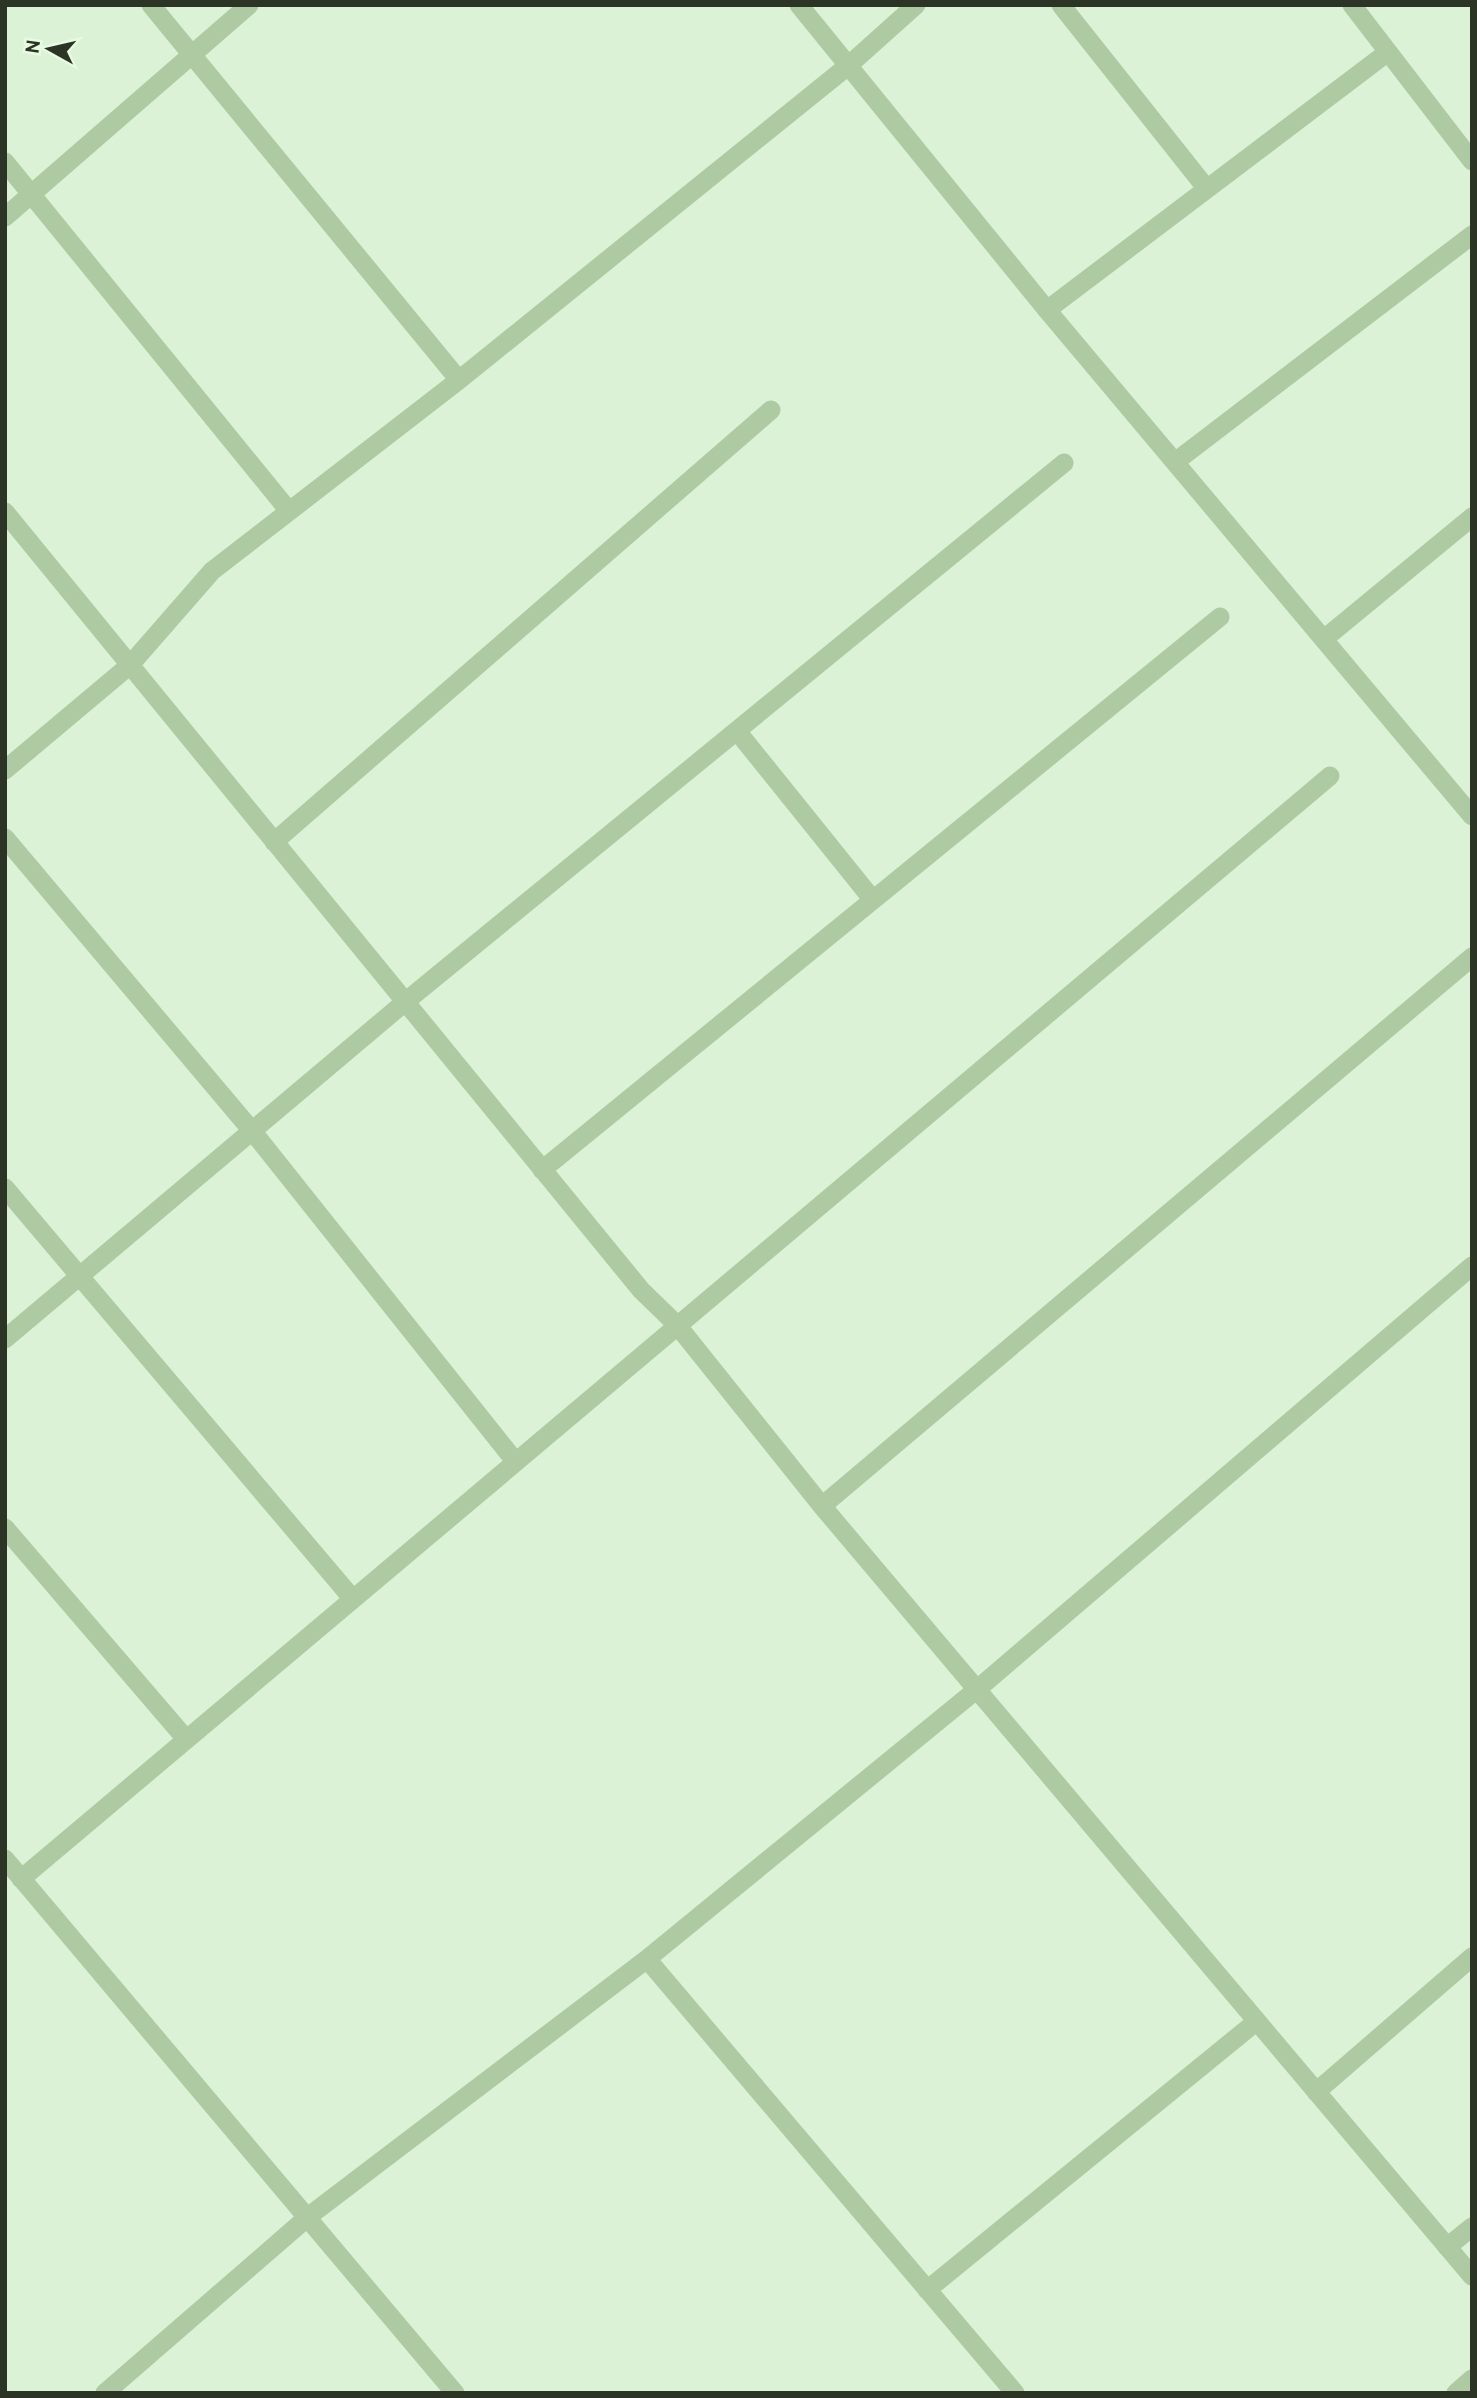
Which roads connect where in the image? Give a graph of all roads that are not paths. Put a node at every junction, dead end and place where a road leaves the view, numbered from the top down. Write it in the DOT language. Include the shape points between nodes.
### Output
graph roads {
  1 [pos="151,5"];
  2 [pos="249,5"];
  3 [pos="799,5"];
  4 [pos="916,5"];
  5 [pos="1061,5"];
  6 [pos="1352,5"];
  7 [pos="1388,52"];
  8 [pos="190,53"];
  9 [pos="849,65"];
  10 [pos="1472,161"];
  11 [pos="5,162"];
  12 [pos="1207,189"];
  13 [pos="32,194"];
  14 [pos="5,217"];
  15 [pos="1472,235"];
  16 [pos="1047,310"];
  17 [pos="459,380"];
  18 [pos="771,410"];
  19 [pos="1175,462"];
  20 [pos="1064,463"];
  21 [pos="289,511"];
  22 [pos="5,512"];
  23 [pos="1472,517"];
  24 [pos="1220,617"];
  25 [pos="1324,639"];
  26 [pos="131,665"];
  27 [pos="737,731"];
  28 [pos="5,770"];
  29 [pos="1330,776"];
  30 [pos="1472,816"];
  31 [pos="5,838"];
  32 [pos="274,842"];
  33 [pos="873,900"];
  34 [pos="1472,957"];
  35 [pos="405,1002"];
  36 [pos="253,1132"];
  37 [pos="542,1170"];
  38 [pos="5,1188"];
  39 [pos="1472,1266"];
  40 [pos="80,1276"];
  41 [pos="677,1325"];
  42 [pos="5,1339"];
  43 [pos="515,1461"];
  44 [pos="822,1506"];
  45 [pos="5,1528"];
  46 [pos="352,1598"];
  47 [pos="977,1689"];
  48 [pos="186,1739"];
  49 [pos="5,1859"];
  50 [pos="20,1879"];
  51 [pos="1472,1956"];
  52 [pos="647,1959"];
  53 [pos="1257,2021"];
  54 [pos="1316,2092"];
  55 [pos="309,2216"];
  56 [pos="1472,2227"];
  57 [pos="1447,2247"];
  58 [pos="1472,2276"];
  59 [pos="927,2290"];
  60 [pos="1472,2379"];
  61 [pos="105,2393"];
  62 [pos="455,2393"];
  63 [pos="1014,2393"];
  64 [pos="1456,2393"];
  1 -- 8 [label="street"];
  2 -- 8 [label="street"];
  3 -- 9 [label="street"];
  4 -- 9 [label="street"];
  5 -- 12 [label="street"];
  6 -- 7 [label="street"];
  7 -- 10 [label="street"];
  7 -- 12 [label="street"];
  8 -- 13 [label="street"];
  8 -- 17 [label="street"];
  9 -- 16 [label="street"];
  9 -- 17 [label="street"];
  11 -- 13 [label="street"];
  12 -- 16 [label="street"];
  13 -- 14 [label="street"];
  13 -- 21 [label="street"];
  15 -- 19 [label="street"];
  16 -- 19 [label="street"];
  17 -- 21 [label="street"];
  18 -- 32 [label="street"];
  19 -- 25 [label="street"];
  20 -- 27 [label="street"];
  21 -- 26 [label="street" via="212,571"];
  22 -- 26 [label="street"];
  23 -- 25 [label="street"];
  24 -- 33 [label="street"];
  25 -- 30 [label="street"];
  26 -- 28 [label="street"];
  26 -- 32 [label="street"];
  27 -- 33 [label="street"];
  27 -- 35 [label="street"];
  29 -- 41 [label="street"];
  31 -- 36 [label="street"];
  32 -- 35 [label="street"];
  33 -- 37 [label="street"];
  34 -- 44 [label="street"];
  35 -- 36 [label="street"];
  35 -- 37 [label="street"];
  36 -- 40 [label="street"];
  36 -- 43 [label="street"];
  37 -- 41 [label="street" via="641,1290"];
  38 -- 40 [label="street"];
  39 -- 47 [label="street"];
  40 -- 42 [label="street"];
  40 -- 46 [label="street"];
  41 -- 43 [label="street"];
  41 -- 44 [label="street"];
  43 -- 46 [label="street"];
  44 -- 47 [label="street"];
  45 -- 48 [label="street"];
  46 -- 48 [label="street"];
  47 -- 52 [label="street"];
  47 -- 53 [label="street"];
  48 -- 50 [label="street"];
  49 -- 50 [label="street"];
  50 -- 55 [label="street"];
  51 -- 54 [label="street"];
  52 -- 55 [label="street"];
  52 -- 59 [label="street"];
  53 -- 54 [label="street"];
  53 -- 59 [label="street"];
  54 -- 57 [label="street"];
  55 -- 61 [label="street"];
  55 -- 62 [label="street"];
  56 -- 57 [label="street"];
  57 -- 58 [label="street"];
  59 -- 63 [label="street"];
  60 -- 64 [label="street"];
}
